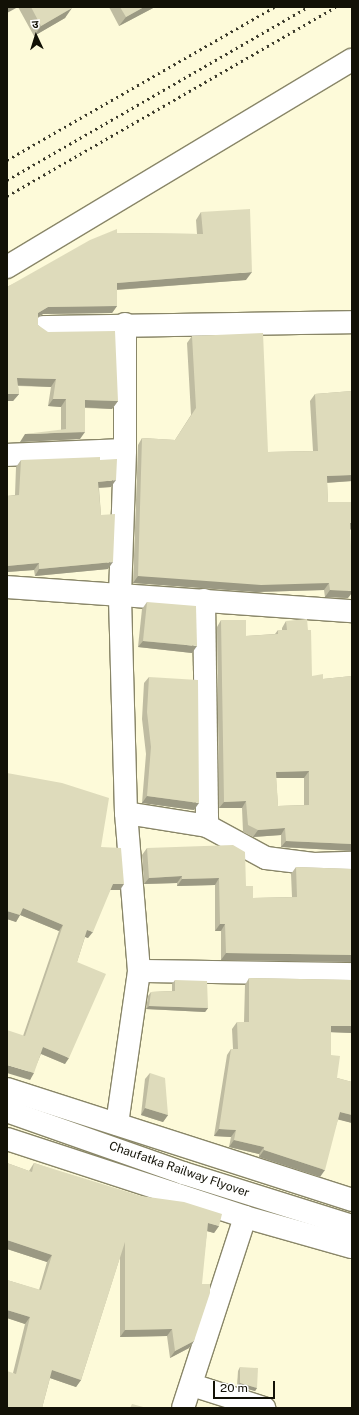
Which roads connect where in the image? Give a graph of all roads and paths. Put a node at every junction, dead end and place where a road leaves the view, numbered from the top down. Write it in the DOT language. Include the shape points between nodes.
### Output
graph roads {
  1 [pos="352,60"];
  2 [pos="7,267"];
  3 [pos="352,322"];
  4 [pos="125,324"];
  5 [pos="43,327"];
  6 [pos="126,450"];
  7 [pos="7,455"];
  8 [pos="7,587"];
  9 [pos="120,595"];
  10 [pos="204,600"];
  11 [pos="352,611"];
  12 [pos="126,813"];
  13 [pos="207,826"];
  14 [pos="352,863"];
  15 [pos="139,971"];
  16 [pos="352,974"];
  17 [pos="7,1089"];
  18 [pos="7,1111"];
  19 [pos="117,1124"];
  20 [pos="7,1140"];
  21 [pos="352,1200"];
  22 [pos="245,1218"];
  23 [pos="352,1226"];
  24 [pos="352,1247"];
  25 [pos="192,1385"];
  26 [pos="183,1408"];
  27 [pos="264,1408"];
  1 -- 2 [label="street"];
  3 -- 4 [label="street"];
  4 -- 5 [label="street"];
  4 -- 6 [label="street"];
  6 -- 7 [label="street"];
  6 -- 9 [label="street"];
  8 -- 9 [label="street"];
  9 -- 10 [label="street"];
  9 -- 12 [label="street"];
  10 -- 11 [label="street"];
  10 -- 13 [label="street"];
  12 -- 13 [label="street"];
  12 -- 15 [label="street"];
  13 -- 14 [label="street" via="266,858 314,864"];
  15 -- 16 [label="street"];
  15 -- 19 [label="street"];
  17 -- 19 [label="street"];
  18 -- 23 [label="street, Chaufatka Railway Flyover" via="191,1175"];
  19 -- 21 [label="street"];
  20 -- 22 [label="street"];
  22 -- 24 [label="street"];
  22 -- 25 [label="street"];
  25 -- 26 [label="street"];
  25 -- 27 [label="street"];
}
